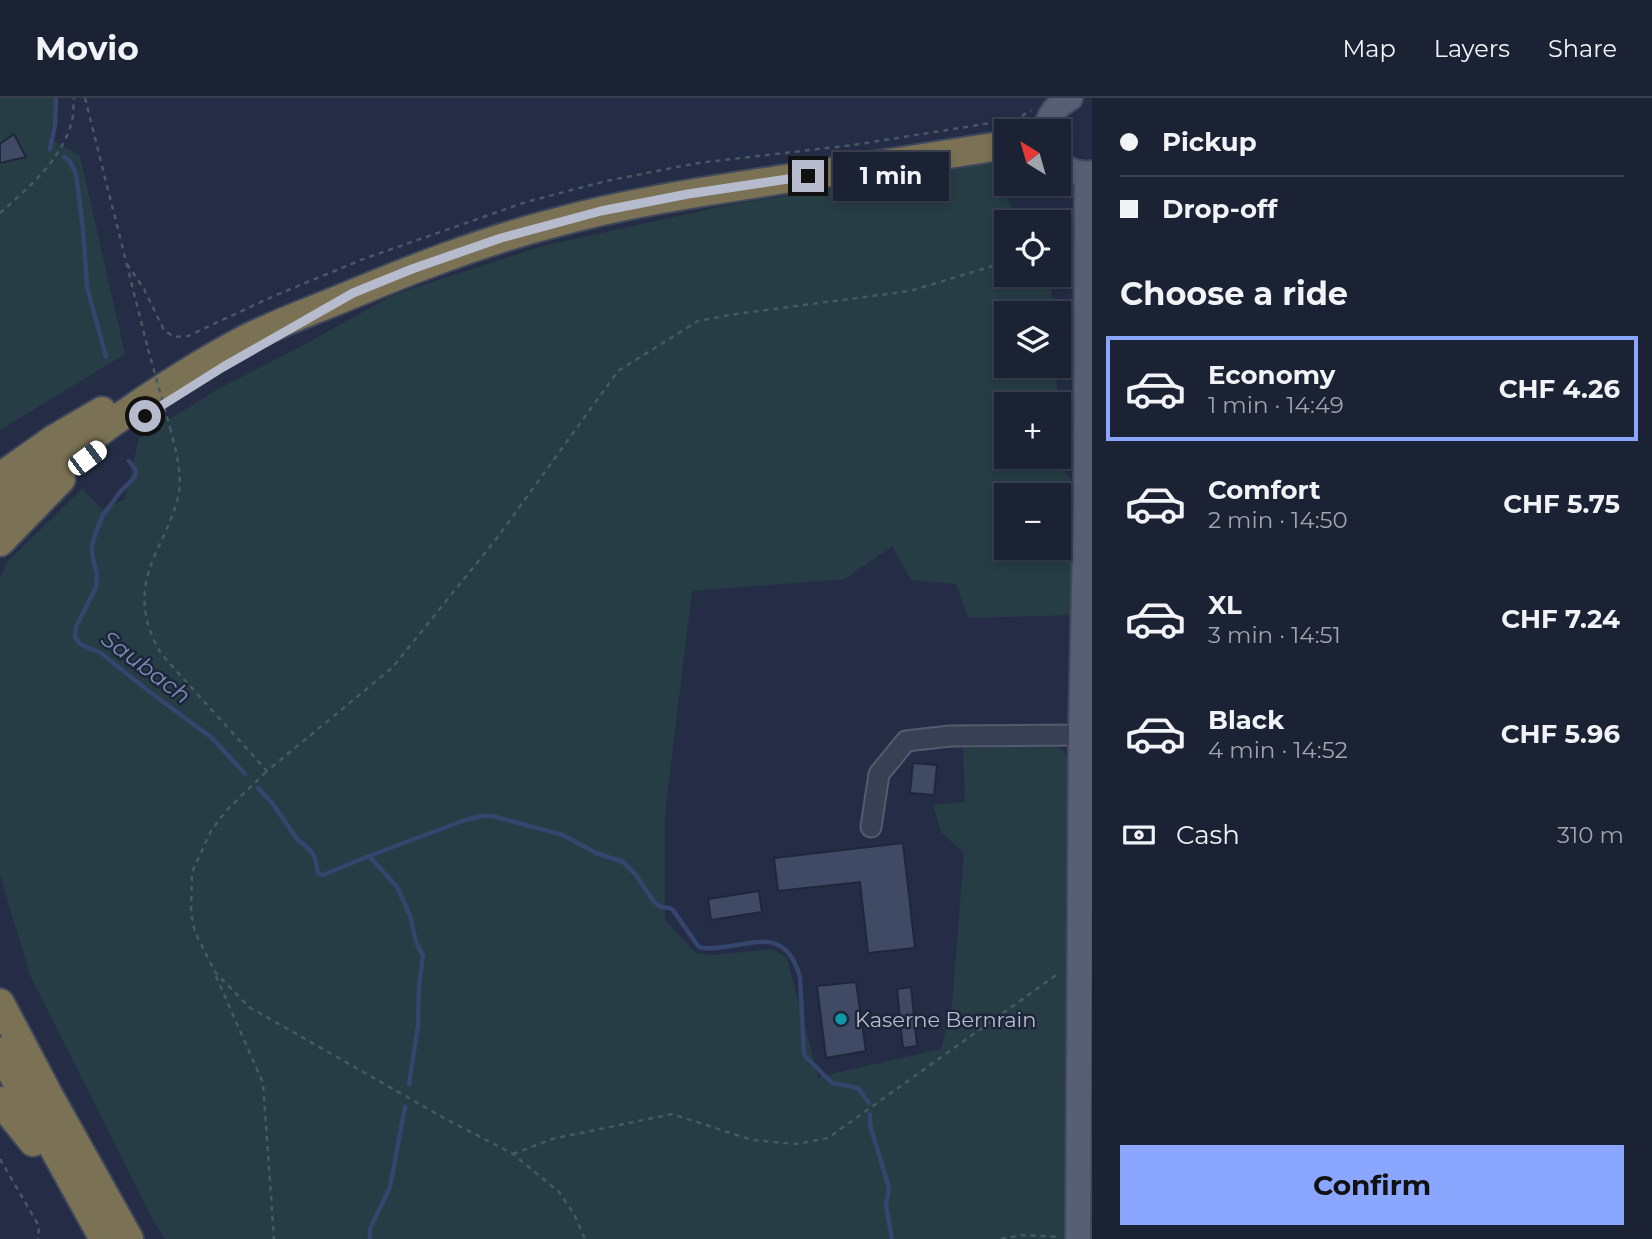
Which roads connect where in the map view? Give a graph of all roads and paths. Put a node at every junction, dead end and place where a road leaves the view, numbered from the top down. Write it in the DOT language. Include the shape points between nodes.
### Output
graph roads {
  1 [pos="74,98"];
  2 [pos="85,98"];
  3 [pos="1070,98"];
  4 [pos="1050,119"];
  5 [pos="994,147"];
  6 [pos="1071,170"];
  7 [pos="1089,173"];
  8 [pos="0,213"];
  9 [pos="994,266"];
  10 [pos="353,293"];
  11 [pos="242,341"];
  12 [pos="66,474"];
  13 [pos="0,477"];
  14 [pos="0,509"];
  15 [pos="0,526"];
  16 [pos="0,542"];
  17 [pos="1082,735"];
  18 [pos="267,772"];
  19 [pos="871,827"];
  20 [pos="1080,959"];
  21 [pos="215,972"];
  22 [pos="0,1003"];
  23 [pos="0,1051"];
  24 [pos="0,1101"];
  25 [pos="513,1154"];
  26 [pos="0,1159"];
  27 [pos="101,1234"];
  28 [pos="1048,1235"];
  29 [pos="38,1239"];
  30 [pos="129,1239"];
  31 [pos="274,1239"];
  32 [pos="585,1239"];
  33 [pos="1001,1239"];
  34 [pos="1078,1239"];
  1 -- 8 [label="path" via="72,120 60,148 41,177"];
  2 -- 18 [label="path, bridge" via="176,449 180,489 152,561 144,601 146,621 162,655"];
  3 -- 4 [label="main road"];
  5 -- 10 [label="highway" via="601,211 501,238"];
  6 -- 7 [label="main road"];
  7 -- 17 [label="main road"];
  9 -- 18 [label="path" via="910,291 698,321 618,370 497,538 392,668"];
  10 -- 11 [label="highway"];
  10 -- 12 [label="highway" via="186,390"];
  11 -- 13 [label="highway" via="77,425"];
  11 -- 14 [label="highway" via="115,421"];
  12 -- 15 [label="highway"];
  12 -- 16 [label="highway"];
  17 -- 19 [label="lane" via="906,741 879,774"];
  17 -- 20 [label="main road"];
  18 -- 21 [label="path" via="225,812 192,872 195,932"];
  20 -- 25 [label="path" via="828,1138 796,1144 752,1140 672,1114 552,1139"];
  20 -- 34 [label="main road"];
  21 -- 25 [label="path" via="248,1007"];
  21 -- 31 [label="path" via="263,1083"];
  22 -- 30 [label="highway"];
  23 -- 27 [label="highway"];
  24 -- 27 [label="highway"];
  25 -- 32 [label="path" via="559,1192"];
  26 -- 29 [label="path" via="39,1226"];
  28 -- 33 [label="path"];
}
